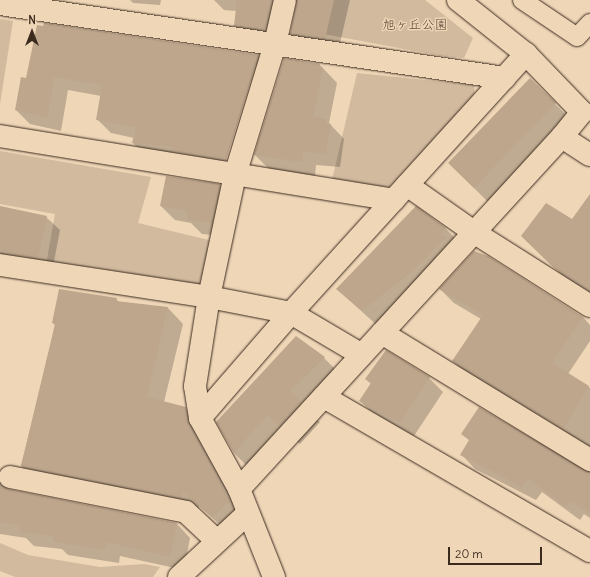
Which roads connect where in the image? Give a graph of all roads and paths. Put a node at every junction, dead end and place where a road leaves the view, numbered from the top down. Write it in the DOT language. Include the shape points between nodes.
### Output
graph roads {
  1 [pos="285,0"];
  2 [pos="458,0"];
  3 [pos="522,0"];
  4 [pos="0,4"];
  5 [pos="590,23"];
  6 [pos="275,44"];
  7 [pos="526,54"];
  8 [pos="505,78"];
  9 [pos="0,136"];
  10 [pos="562,137"];
  11 [pos="590,155"];
  12 [pos="235,175"];
  13 [pos="400,193"];
  14 [pos="475,233"];
  15 [pos="0,265"];
  16 [pos="209,297"];
  17 [pos="590,306"];
  18 [pos="291,313"];
  19 [pos="382,333"];
  20 [pos="362,355"];
  21 [pos="324,397"];
  22 [pos="200,418"];
  23 [pos="590,460"];
  24 [pos="10,477"];
  25 [pos="239,489"];
  26 [pos="248,513"];
  27 [pos="217,541"];
  28 [pos="590,551"];
  29 [pos="179,577"];
  30 [pos="274,577"];
  1 -- 6 [label="street"];
  2 -- 7 [label="street"];
  3 -- 5 [label="lane" via="577,37"];
  4 -- 6 [label="street"];
  6 -- 8 [label="street"];
  6 -- 12 [label="street"];
  7 -- 8 [label="street"];
  7 -- 10 [label="street" via="582,112"];
  8 -- 13 [label="street"];
  9 -- 12 [label="street"];
  10 -- 11 [label="street"];
  10 -- 14 [label="street"];
  12 -- 13 [label="street"];
  12 -- 16 [label="street"];
  13 -- 14 [label="street"];
  13 -- 18 [label="street"];
  14 -- 17 [label="street"];
  14 -- 19 [label="street"];
  15 -- 16 [label="street"];
  16 -- 18 [label="street"];
  16 -- 22 [label="street" via="195,386"];
  18 -- 20 [label="street"];
  18 -- 22 [label="street"];
  19 -- 20 [label="street"];
  19 -- 23 [label="street"];
  20 -- 21 [label="street"];
  21 -- 25 [label="street"];
  21 -- 28 [label="street"];
  22 -- 25 [label="street"];
  24 -- 27 [label="street" via="186,512"];
  25 -- 26 [label="street"];
  26 -- 27 [label="street"];
  26 -- 30 [label="street"];
  27 -- 29 [label="street"];
}
